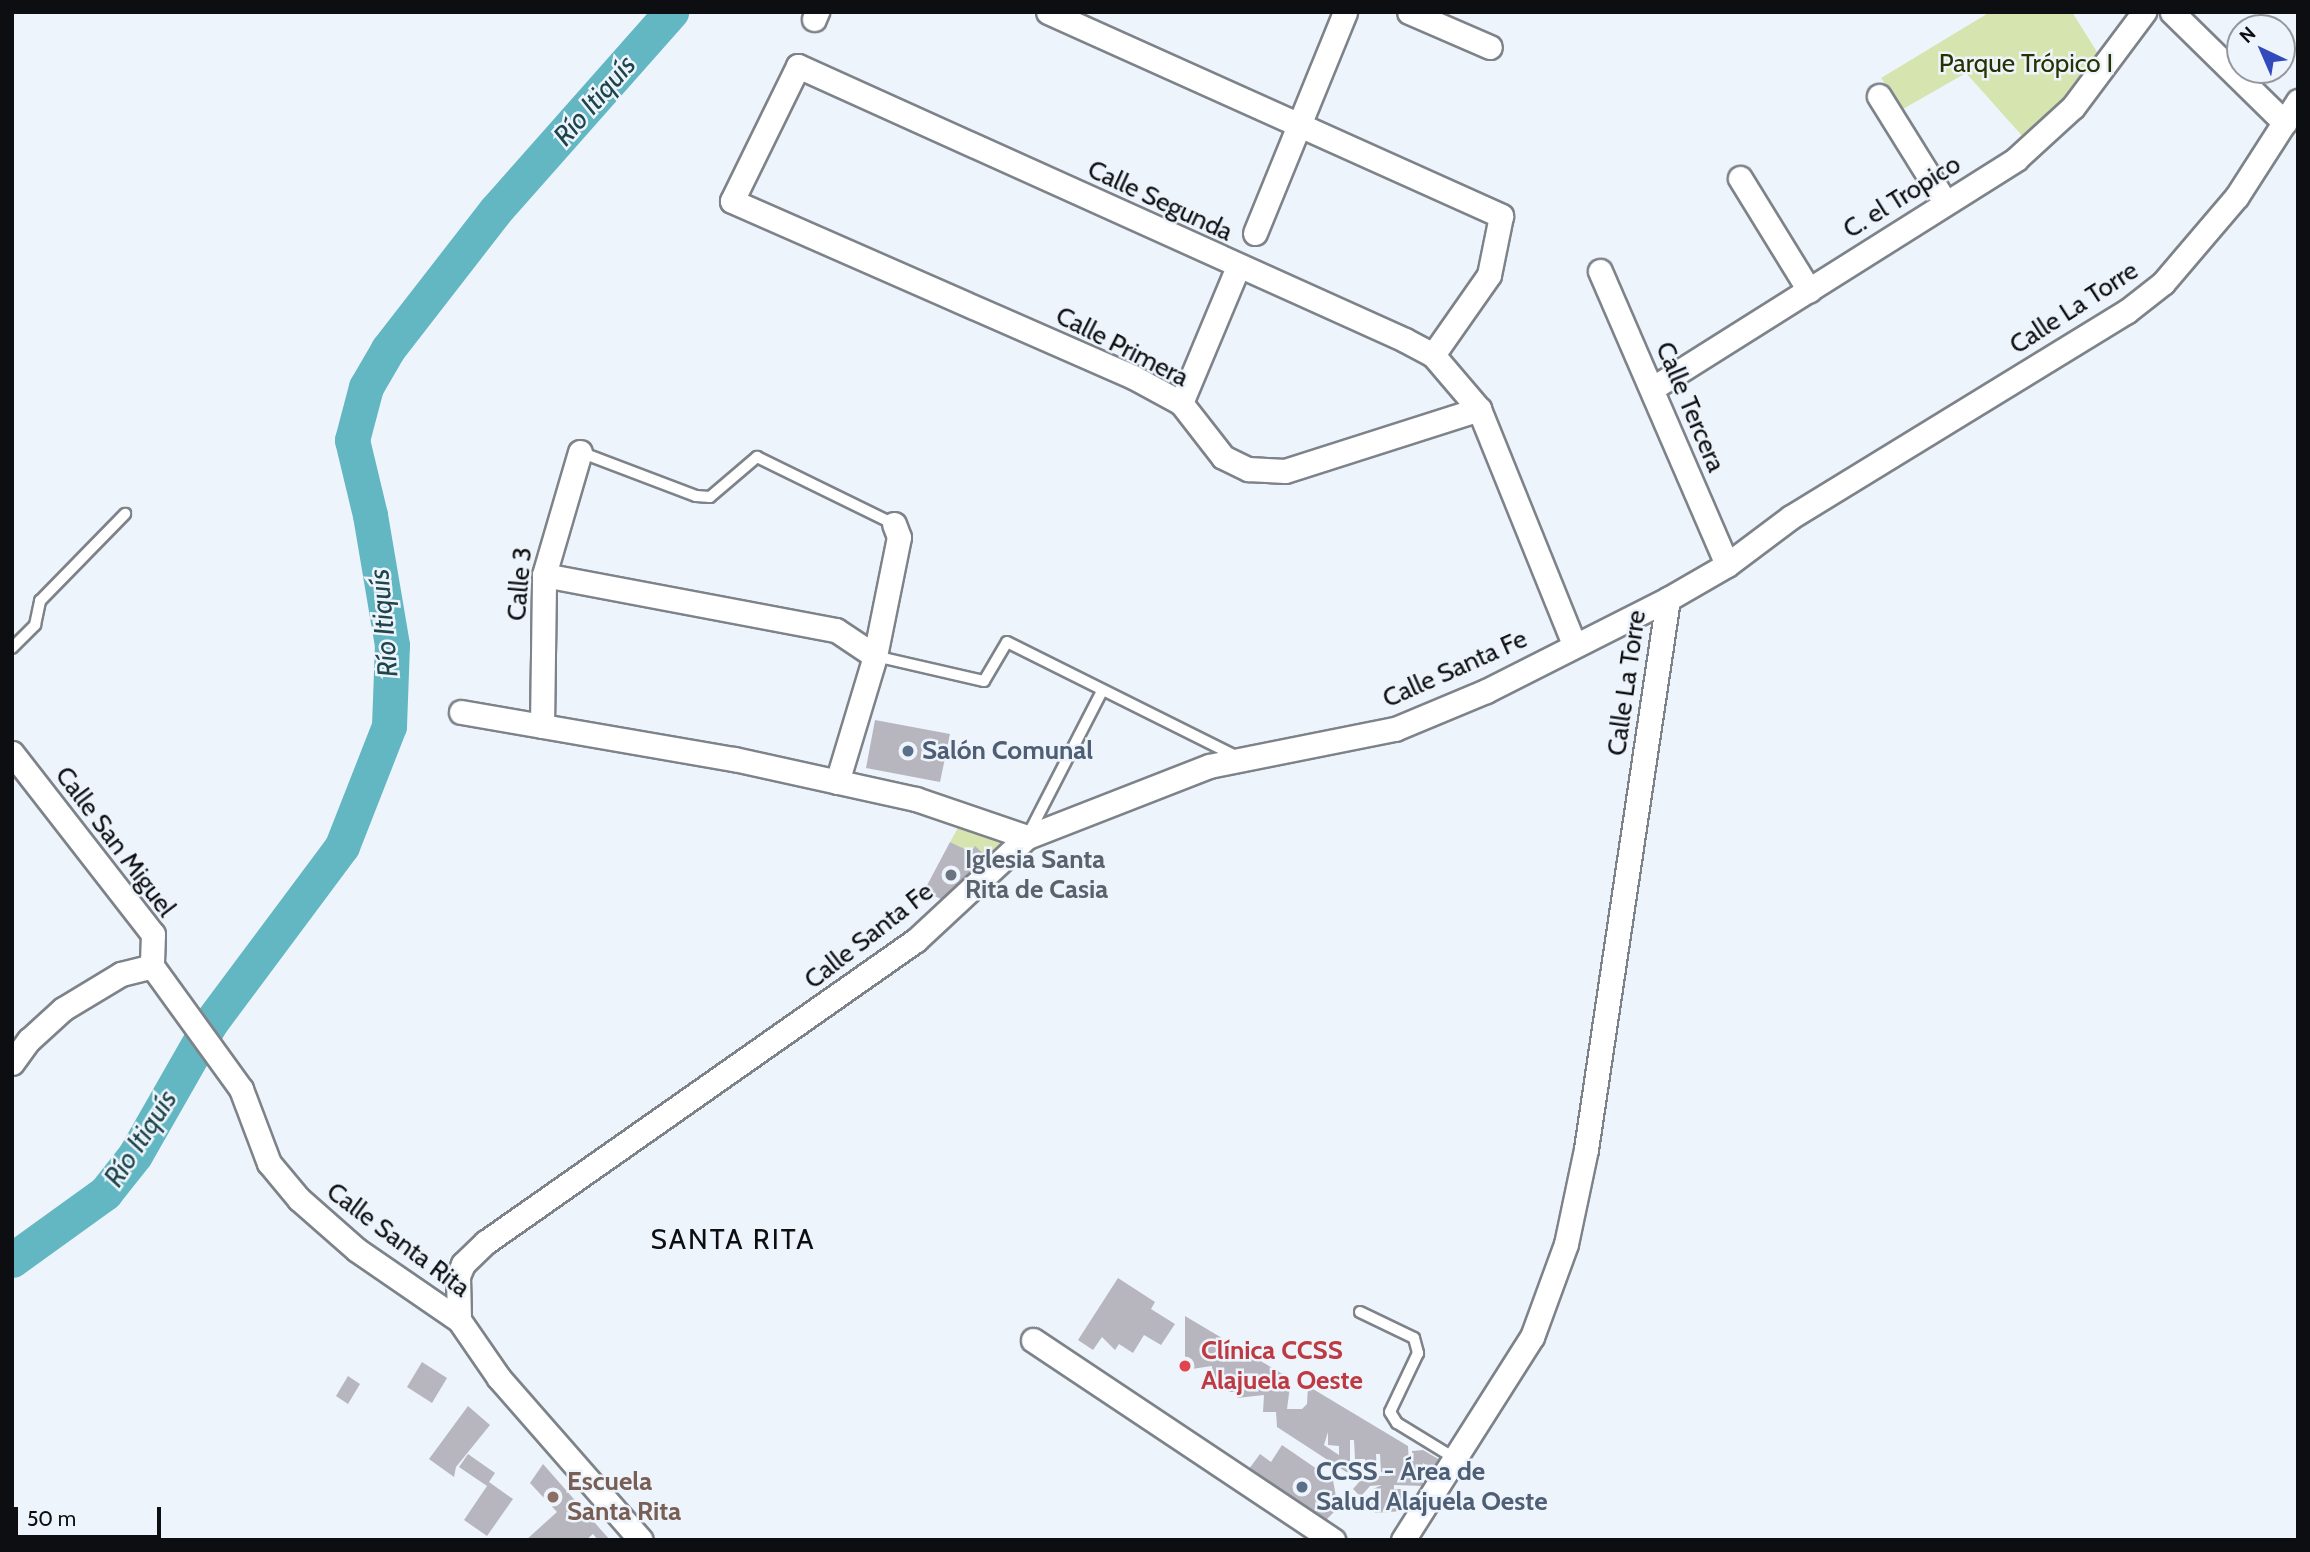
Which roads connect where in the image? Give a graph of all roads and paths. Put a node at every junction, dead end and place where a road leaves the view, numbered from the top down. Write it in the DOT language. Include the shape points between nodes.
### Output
graph roads {
  1 [pos="1049,12"];
  2 [pos="1345,12"];
  3 [pos="1409,12"];
  4 [pos="2144,12"];
  5 [pos="2172,12"];
  6 [pos="1490,47"];
  7 [pos="798,66"];
  8 [pos="1879,96"];
  9 [pos="2298,101"];
  10 [pos="2285,123"];
  11 [pos="1296,127"];
  12 [pos="1740,178"];
  13 [pos="1945,202"];
  14 [pos="1255,233"];
  15 [pos="1238,267"];
  16 [pos="1600,271"];
  17 [pos="1809,290"];
  18 [pos="1433,355"];
  19 [pos="1653,388"];
  20 [pos="1181,403"];
  21 [pos="1479,409"];
  22 [pos="580,452"];
  23 [pos="125,514"];
  24 [pos="894,524"];
  25 [pos="1727,565"];
  26 [pos="544,575"];
  27 [pos="1668,599"];
  28 [pos="1574,644"];
  29 [pos="12,648"];
  30 [pos="875,656"];
  31 [pos="1101,691"];
  32 [pos="461,712"];
  33 [pos="542,726"];
  34 [pos="12,752"];
  35 [pos="1240,757"];
  36 [pos="837,782"];
  37 [pos="1027,837"];
  38 [pos="152,966"];
  39 [pos="12,1063"];
  40 [pos="1360,1312"];
  41 [pos="459,1320"];
  42 [pos="1033,1340"];
  43 [pos="1456,1459"];
  44 [pos="641,1540"];
  45 [pos="1333,1540"];
  46 [pos="1403,1540"];
  1 -- 11 [label="street"];
  2 -- 11 [label="street"];
  3 -- 6 [label="street"];
  4 -- 13 [label="street, C. el Tropico" via="2073,107 2044,136"];
  5 -- 10 [label="street"];
  7 -- 15 [label="street, Calle Segunda"];
  7 -- 20 [label="street, Calle Primera" via="732,201 1133,377"];
  8 -- 13 [label="street"];
  9 -- 10 [label="street, Calle La Torre"];
  10 -- 25 [label="street, Calle La Torre" via="2196,248 2136,305 1791,517"];
  11 -- 14 [label="street"];
  11 -- 18 [label="street" via="1501,216 1489,275"];
  12 -- 17 [label="street"];
  13 -- 17 [label="street, C. el Tropico"];
  15 -- 18 [label="street, Calle Segunda"];
  15 -- 20 [label="street"];
  16 -- 19 [label="street, Calle Tercera"];
  17 -- 19 [label="street, C. el Tropico"];
  18 -- 21 [label="street, Calle Segunda"];
  19 -- 25 [label="street, Calle Tercera"];
  20 -- 21 [label="street, Calle Primera" via="1223,457 1248,469 1285,471"];
  21 -- 28 [label="street"];
  22 -- 24 [label="lane" via="696,496 710,497 757,457"];
  22 -- 26 [label="street, Calle 3"];
  23 -- 29 [label="lane" via="40,601 36,625"];
  24 -- 30 [label="street" via="899,537"];
  25 -- 27 [label="street, Calle La Torre"];
  26 -- 30 [label="street" via="836,630"];
  26 -- 33 [label="street, Calle 3"];
  27 -- 28 [label="street, Calle Santa Fe"];
  27 -- 43 [label="street, Calle La Torre" via="1586,1149 1566,1244 1532,1337"];
  28 -- 35 [label="street, Calle Santa Fe" via="1486,691 1395,729"];
  30 -- 31 [label="lane" via="984,681 1007,642"];
  30 -- 36 [label="street"];
  31 -- 35 [label="lane"];
  31 -- 37 [label="lane"];
  32 -- 33 [label="street"];
  33 -- 36 [label="street"];
  34 -- 38 [label="street, Calle San Miguel" via="153,934"];
  35 -- 37 [label="street, Calle Santa Fe" via="1180,775"];
  36 -- 37 [label="street" via="916,799"];
  37 -- 41 [label="street, Calle Santa Fe" via="916,940 486,1242 463,1264 458,1276"];
  38 -- 39 [label="street" via="121,974 63,1009"];
  38 -- 41 [label="street, Calle Santa Rita" via="241,1089 269,1163 299,1199 357,1250"];
  40 -- 43 [label="lane" via="1414,1338 1418,1353 1390,1412 1397,1423"];
  41 -- 44 [label="street, Calle Santa Rita" via="499,1378"];
  42 -- 45 [label="street"];
  43 -- 46 [label="street, Calle La Torre"];
}
